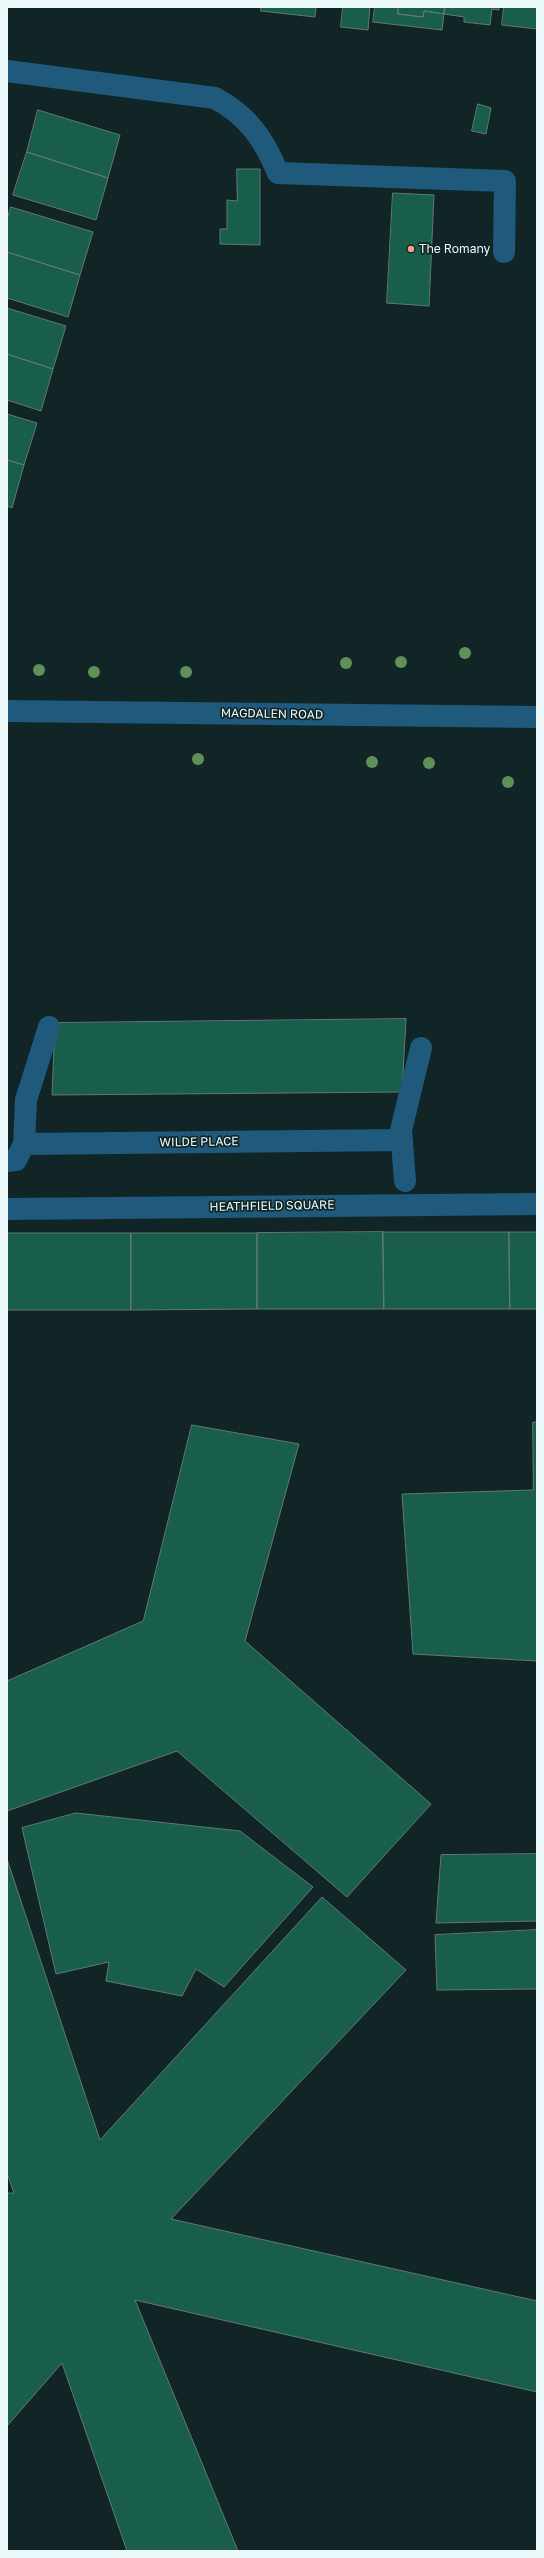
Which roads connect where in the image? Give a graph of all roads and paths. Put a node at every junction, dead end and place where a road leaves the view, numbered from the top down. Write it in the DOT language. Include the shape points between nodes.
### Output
graph roads {
  1 [pos="7,71"];
  2 [pos="504,252"];
  3 [pos="7,711"];
  4 [pos="537,717"];
  5 [pos="49,1027"];
  6 [pos="421,1048"];
  7 [pos="402,1140"];
  8 [pos="24,1144"];
  9 [pos="7,1160"];
  10 [pos="405,1181"];
  11 [pos="537,1204"];
  12 [pos="7,1209"];
  1 -- 2 [label="street" via="214,98 235,109 250,124 267,146 278,173 505,181"];
  3 -- 4 [label="street, MAGDALEN ROAD"];
  5 -- 8 [label="street" via="26,1100"];
  6 -- 7 [label="street" via="401,1130"];
  7 -- 8 [label="street, WILDE PLACE"];
  7 -- 10 [label="street"];
  8 -- 9 [label="street" via="16,1160"];
  11 -- 12 [label="street, HEATHFIELD SQUARE"];
}
